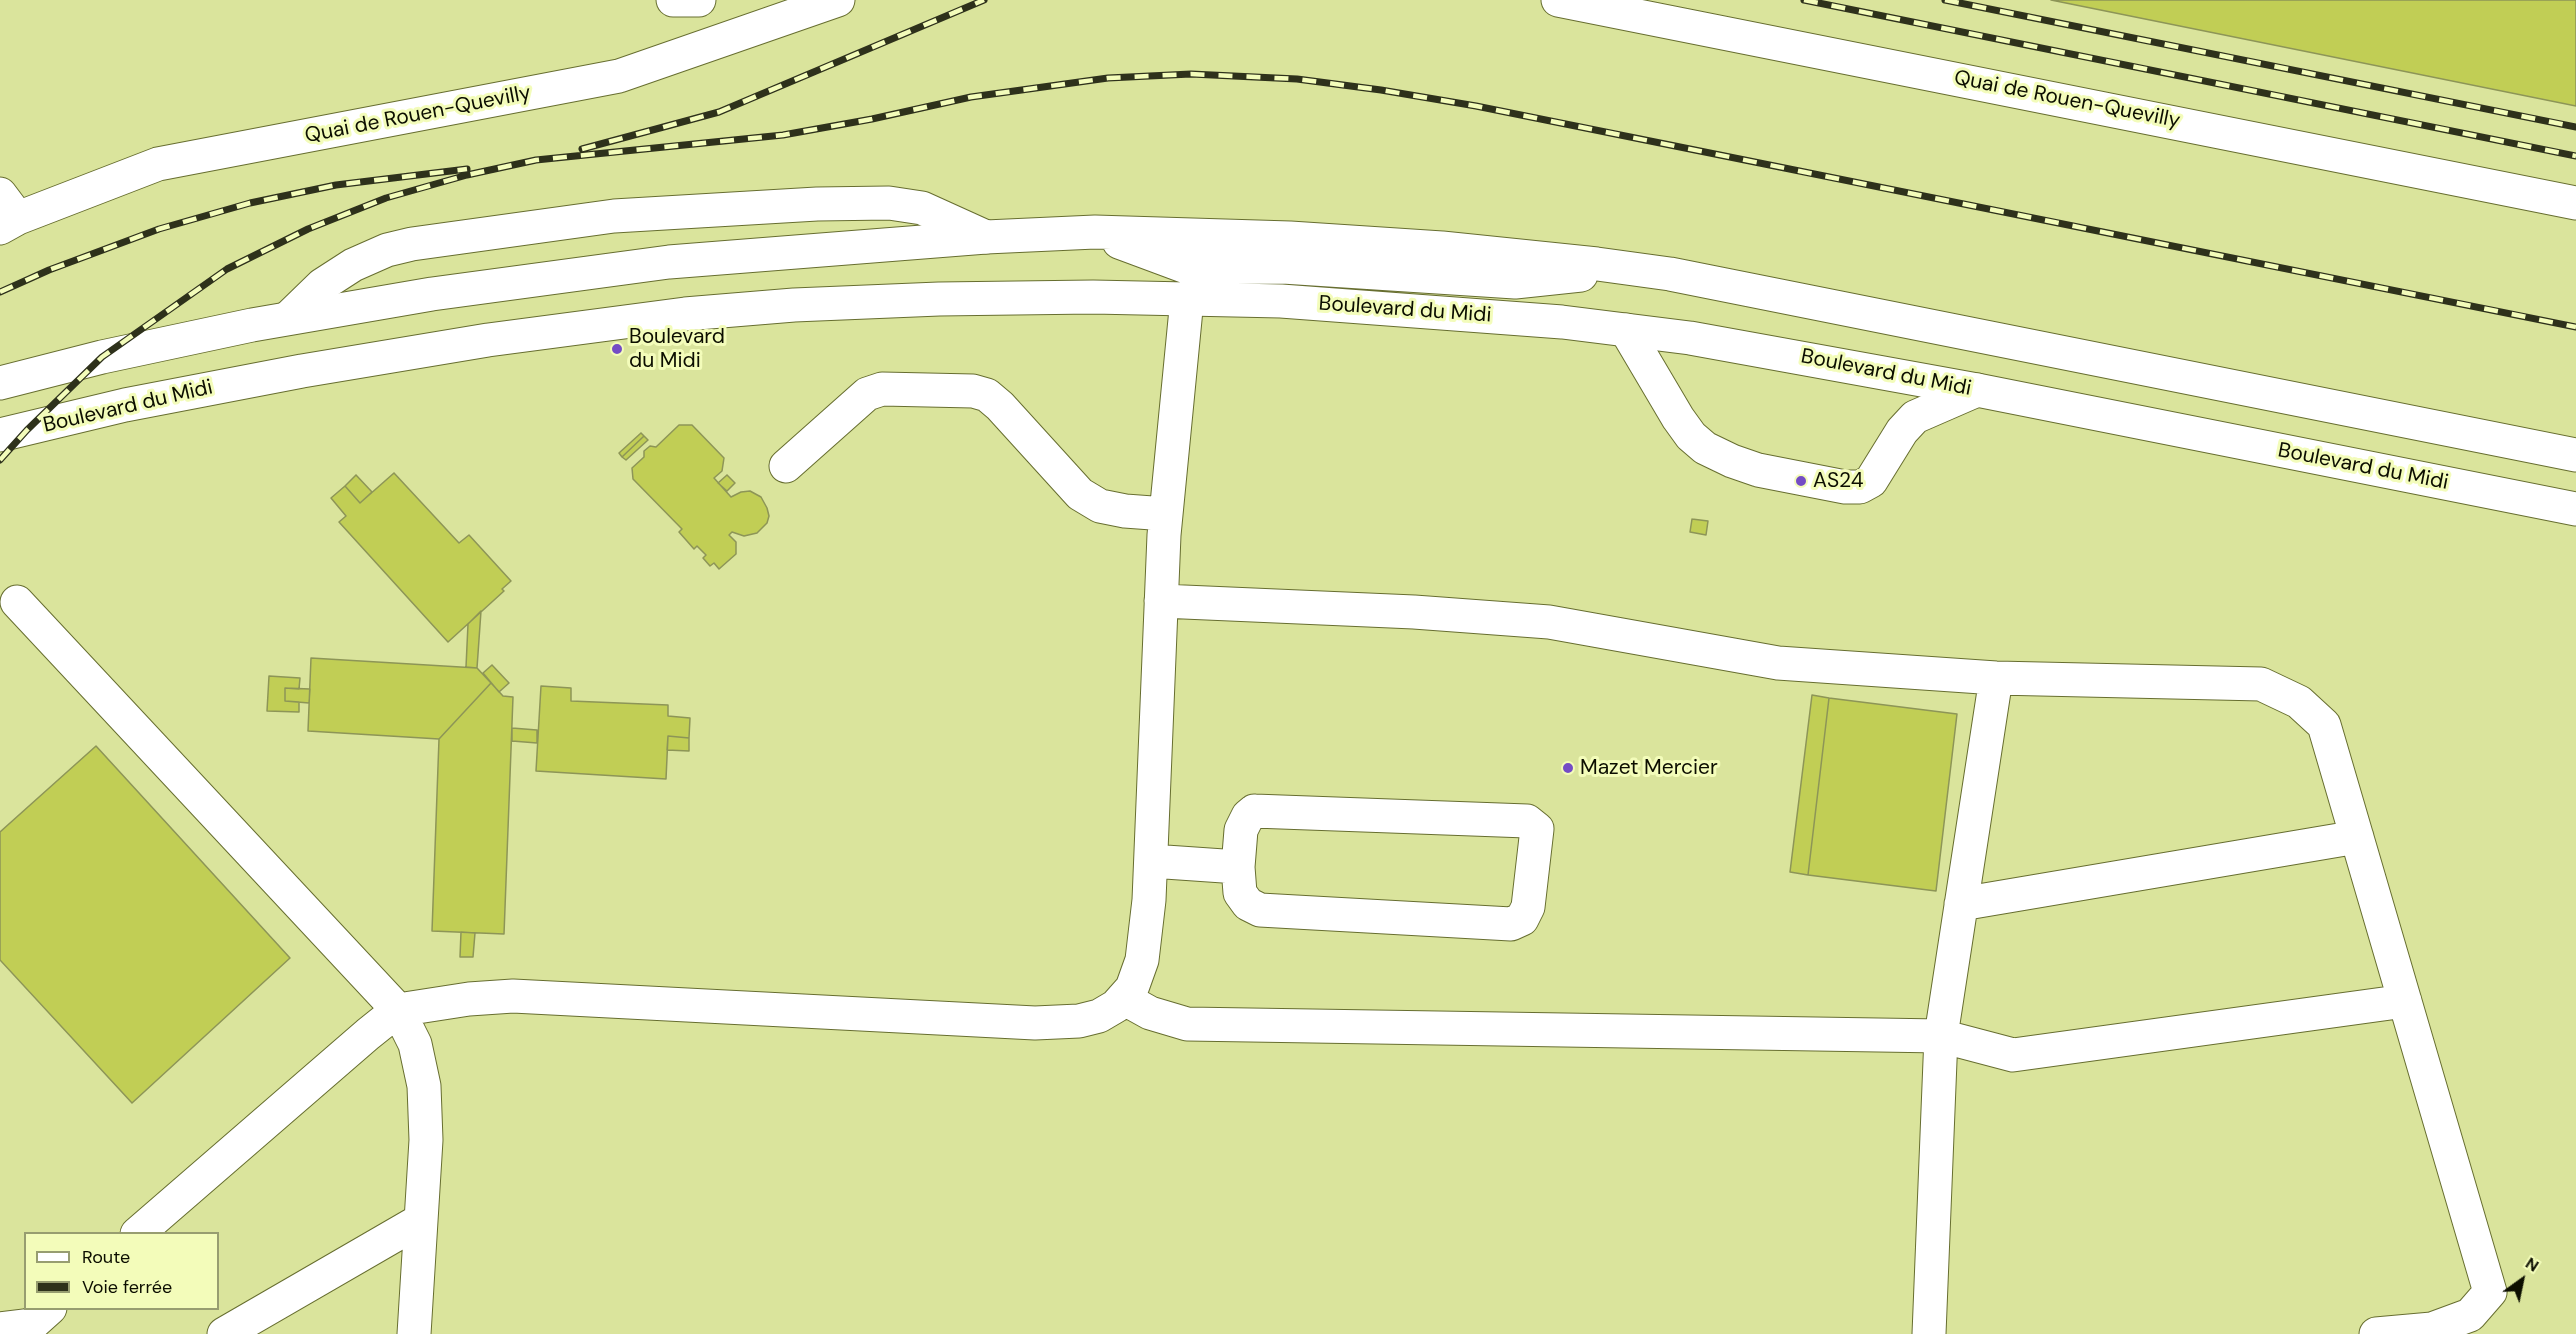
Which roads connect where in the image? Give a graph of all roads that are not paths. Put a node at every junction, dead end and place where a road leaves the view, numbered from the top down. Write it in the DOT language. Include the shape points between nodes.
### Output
graph roads {
  1 [pos="673,0"];
  2 [pos="699,0"];
  3 [pos="838,0"];
  4 [pos="1558,0"];
  5 [pos="2576,202"];
  6 [pos="6,214"];
  7 [pos="1095,232"];
  8 [pos="986,237"];
  9 [pos="1626,268"];
  10 [pos="1188,283"];
  11 [pos="288,318"];
  12 [pos="1626,330"];
  13 [pos="0,383"];
  14 [pos="1977,390"];
  15 [pos="0,435"];
  16 [pos="2576,455"];
  17 [pos="786,466"];
  18 [pos="2576,509"];
  19 [pos="1166,514"];
  20 [pos="17,602"];
  21 [pos="1161,602"];
  22 [pos="1996,678"];
  23 [pos="2357,837"];
  24 [pos="1151,861"];
  25 [pos="1238,867"];
  26 [pos="1961,904"];
  27 [pos="1123,998"];
  28 [pos="2405,1001"];
  29 [pos="398,1010"];
  30 [pos="1941,1036"];
  31 [pos="421,1220"];
  32 [pos="138,1232"];
  33 [pos="48,1310"];
  34 [pos="0,1329"];
  35 [pos="224,1334"];
  36 [pos="414,1334"];
  37 [pos="1929,1334"];
  38 [pos="2376,1334"];
  1 -- 2 [label="main road"];
  3 -- 6 [label="main road, Quai de Rouen-Quevilly" via="619,76 158,164"];
  4 -- 5 [label="main road, Quai de Rouen-Quevilly"];
  7 -- 8 [label="main road, Boulevard du Midi"];
  7 -- 9 [label="main road, Boulevard du Midi" via="1290,238"];
  7 -- 10 [label="main road, Boulevard du Midi"];
  8 -- 11 [label="main road, Boulevard du Midi" via="669,262"];
  8 -- 11 [label="main road" via="922,208 889,203 614,216 387,250 322,285"];
  9 -- 10 [label="main road, Boulevard du Midi" via="1515,282 1283,267"];
  9 -- 16 [label="main road, Boulevard du Midi" via="1757,290"];
  10 -- 12 [label="main road, Boulevard du Midi" via="1281,301"];
  10 -- 15 [label="main road, Boulevard du Midi" via="1093,297 794,305 685,314 302,370 125,405"];
  10 -- 19 [label="main road"];
  11 -- 13 [label="main road, Boulevard du Midi"];
  12 -- 14 [label="main road, Boulevard du Midi" via="1799,356"];
  12 -- 14 [label="main road" via="1678,418 1705,447 1758,470 1845,487 1860,487 1871,481 1902,430 1915,417"];
  14 -- 18 [label="main road, Boulevard du Midi"];
  17 -- 19 [label="main road" via="867,394 882,389 973,391 987,395 1000,406 1080,494 1100,506"];
  19 -- 21 [label="main road"];
  20 -- 29 [label="main road"];
  21 -- 22 [label="main road" via="1414,612 1549,622 1778,663"];
  21 -- 24 [label="main road"];
  22 -- 23 [label="main road" via="2260,684 2299,702 2324,725"];
  22 -- 26 [label="main road"];
  23 -- 26 [label="main road"];
  23 -- 28 [label="main road"];
  24 -- 25 [label="main road"];
  24 -- 27 [label="main road" via="1142,960 1132,988"];
  25 -- 25 [label="main road" via="1241,830 1254,811 1527,821 1537,830 1528,907 1522,920 1511,924 1260,910 1248,904 1240,893"];
  26 -- 30 [label="main road"];
  27 -- 29 [label="main road" via="1099,1016 1035,1023 513,996"];
  27 -- 30 [label="main road" via="1187,1024"];
  28 -- 30 [label="main road" via="2013,1054"];
  28 -- 38 [label="main road" via="2490,1292 2470,1315 2432,1329"];
  29 -- 31 [label="main road" via="415,1044 424,1086 426,1140"];
  29 -- 32 [label="main road"];
  30 -- 37 [label="main road"];
  31 -- 35 [label="main road"];
  31 -- 36 [label="main road"];
  33 -- 34 [label="main road" via="31,1325"];
}
